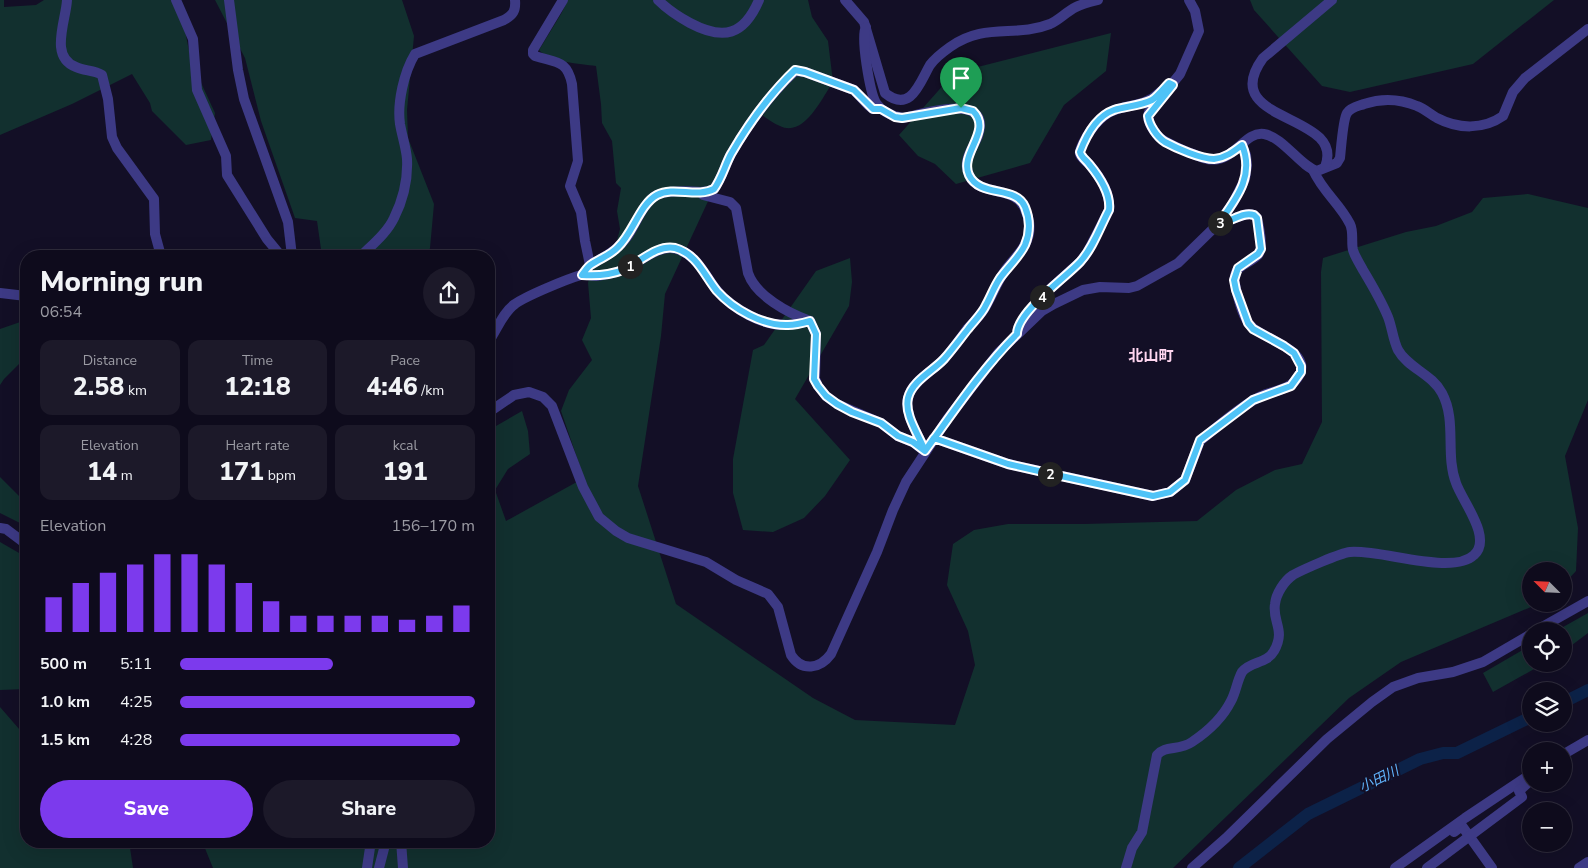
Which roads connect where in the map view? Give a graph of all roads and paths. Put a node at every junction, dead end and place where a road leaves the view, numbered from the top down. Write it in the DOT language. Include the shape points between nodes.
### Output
graph roads {
  1 [pos="67,0"];
  2 [pos="176,0"];
  3 [pos="229,0"];
  4 [pos="515,0"];
  5 [pos="563,0"];
  6 [pos="658,0"];
  7 [pos="759,0"];
  8 [pos="845,0"];
  9 [pos="1098,0"];
  10 [pos="1189,0"];
  11 [pos="1332,0"];
  12 [pos="866,27"];
  13 [pos="1588,29"];
  14 [pos="1173,85"];
  15 [pos="881,109"];
  16 [pos="1242,145"];
  17 [pos="1325,167"];
  18 [pos="1313,170"];
  19 [pos="701,192"];
  20 [pos="1219,223"];
  21 [pos="159,250"];
  22 [pos="276,250"];
  23 [pos="291,250"];
  24 [pos="366,250"];
  25 [pos="590,264"];
  26 [pos="582,275"];
  27 [pos="0,293"];
  28 [pos="20,295"];
  29 [pos="810,321"];
  30 [pos="495,332"];
  31 [pos="1017,334"];
  32 [pos="495,408"];
  33 [pos="934,438"];
  34 [pos="925,451"];
  35 [pos="0,528"];
  36 [pos="20,540"];
  37 [pos="1588,601"];
  38 [pos="1551,622"];
  39 [pos="1522,639"];
  40 [pos="1588,740"];
  41 [pos="1572,749"];
  42 [pos="1522,780"];
  43 [pos="1522,788"];
  44 [pos="1470,836"];
  45 [pos="1427,845"];
  46 [pos="370,848"];
  47 [pos="384,848"];
  48 [pos="401,848"];
  49 [pos="367,868"];
  50 [pos="379,868"];
  51 [pos="402,868"];
  52 [pos="1126,868"];
  53 [pos="1192,868"];
  54 [pos="1396,868"];
  55 [pos="1427,868"];
  56 [pos="1492,868"];
  1 -- 21 [label="street" via="61,36 64,58 76,67 102,75 112,137 154,199 155,234"];
  2 -- 22 [label="street" via="193,39 197,90 226,156 227,175"];
  3 -- 23 [label="street" via="244,99 288,222"];
  4 -- 24 [label="street" via="516,8 504,20 415,54 411,59 402,91 400,122 407,158 401,202 393,220"];
  5 -- 25 [label="street" via="533,54 562,64 570,73 578,161 570,186 581,212"];
  6 -- 7 [label="street" via="696,26 722,33 747,22"];
  8 -- 12 [label="street" via="860,15"];
  9 -- 12 [label="street" via="1076,7 1050,24 964,38 935,59 913,94 901,100 889,96 882,88"];
  10 -- 14 [label="street" via="1197,18 1198,32"];
  11 -- 17 [label="street" via="1263,58 1252,81 1255,95 1264,104 1321,139 1327,149"];
  12 -- 15 [label="street" via="863,35 870,84 875,102"];
  13 -- 17 [label="street" via="1525,78 1513,92 1503,116 1485,125 1456,126 1420,106 1389,99 1352,108 1345,118 1340,158 1337,163"];
  14 -- 16 [label="street" via="1148,116 1153,129 1165,142 1207,159 1232,154"];
  14 -- 31 [label="street" via="1169,83 1152,99 1103,116 1083,143 1080,155 1107,193 1109,210 1087,253 1035,305 1017,329"];
  15 -- 19 [label="street" via="873,109 854,90 795,70 756,114 714,189"];
  15 -- 34 [label="street" via="902,118 954,108 973,111 978,117 979,128 967,162 970,176 979,187 1022,201 1028,216 1029,234 1024,246 996,285 986,306 944,360 911,390 908,409"];
  16 -- 18 [label="street" via="1252,135 1270,136"];
  16 -- 20 [label="street" via="1247,165 1245,179"];
  17 -- 18 [label="street"];
  18 -- 52 [label="street" via="1350,225 1353,251 1388,318 1399,352 1434,381 1446,403 1450,419 1452,473 1477,525 1480,548 1463,562 1425,562 1391,555 1347,552 1293,575 1283,584 1275,604 1279,641 1273,654 1248,666 1230,703 1210,728 1182,748 1166,748 1157,755 1147,814"];
  19 -- 25 [label="street" via="656,195 618,248"];
  19 -- 29 [label="street" via="730,202 736,208 751,282 785,310"];
  20 -- 31 [label="street" via="1178,263 1137,286 1083,290 1042,310"];
  20 -- 33 [label="street" via="1246,214 1257,218 1261,249 1238,268 1234,280 1236,290 1248,323 1294,353 1301,372 1291,386 1253,400 1200,440 1190,472 1177,487 1153,496 1123,490 1008,464"];
  25 -- 26 [label="street"];
  26 -- 29 [label="street" via="611,274 662,248 672,248 689,255 726,300 755,318 787,325"];
  26 -- 30 [label="street" via="513,305"];
  27 -- 28 [label="street"];
  29 -- 34 [label="street" via="816,334 814,379 826,396 852,412 881,423"];
  31 -- 33 [label="street" via="999,352"];
  32 -- 34 [label="street" via="514,394 529,392 543,397 552,406 593,507 607,524 628,538 706,562 768,594 778,607 791,654 801,665 808,667 825,662 831,654 877,552 892,510"];
  33 -- 34 [label="street"];
  35 -- 36 [label="street"];
  37 -- 38 [label="street"];
  39 -- 53 [label="street" via="1483,662 1393,687 1327,740"];
  40 -- 41 [label="street"];
  42 -- 45 [label="street"];
  43 -- 44 [label="street" via="1519,791 1522,797"];
  44 -- 45 [label="street" via="1462,826 1434,845"];
  44 -- 55 [label="street"];
  44 -- 56 [label="street"];
  45 -- 54 [label="street"];
  46 -- 49 [label="street"];
  47 -- 50 [label="street"];
  48 -- 51 [label="street"];
}
